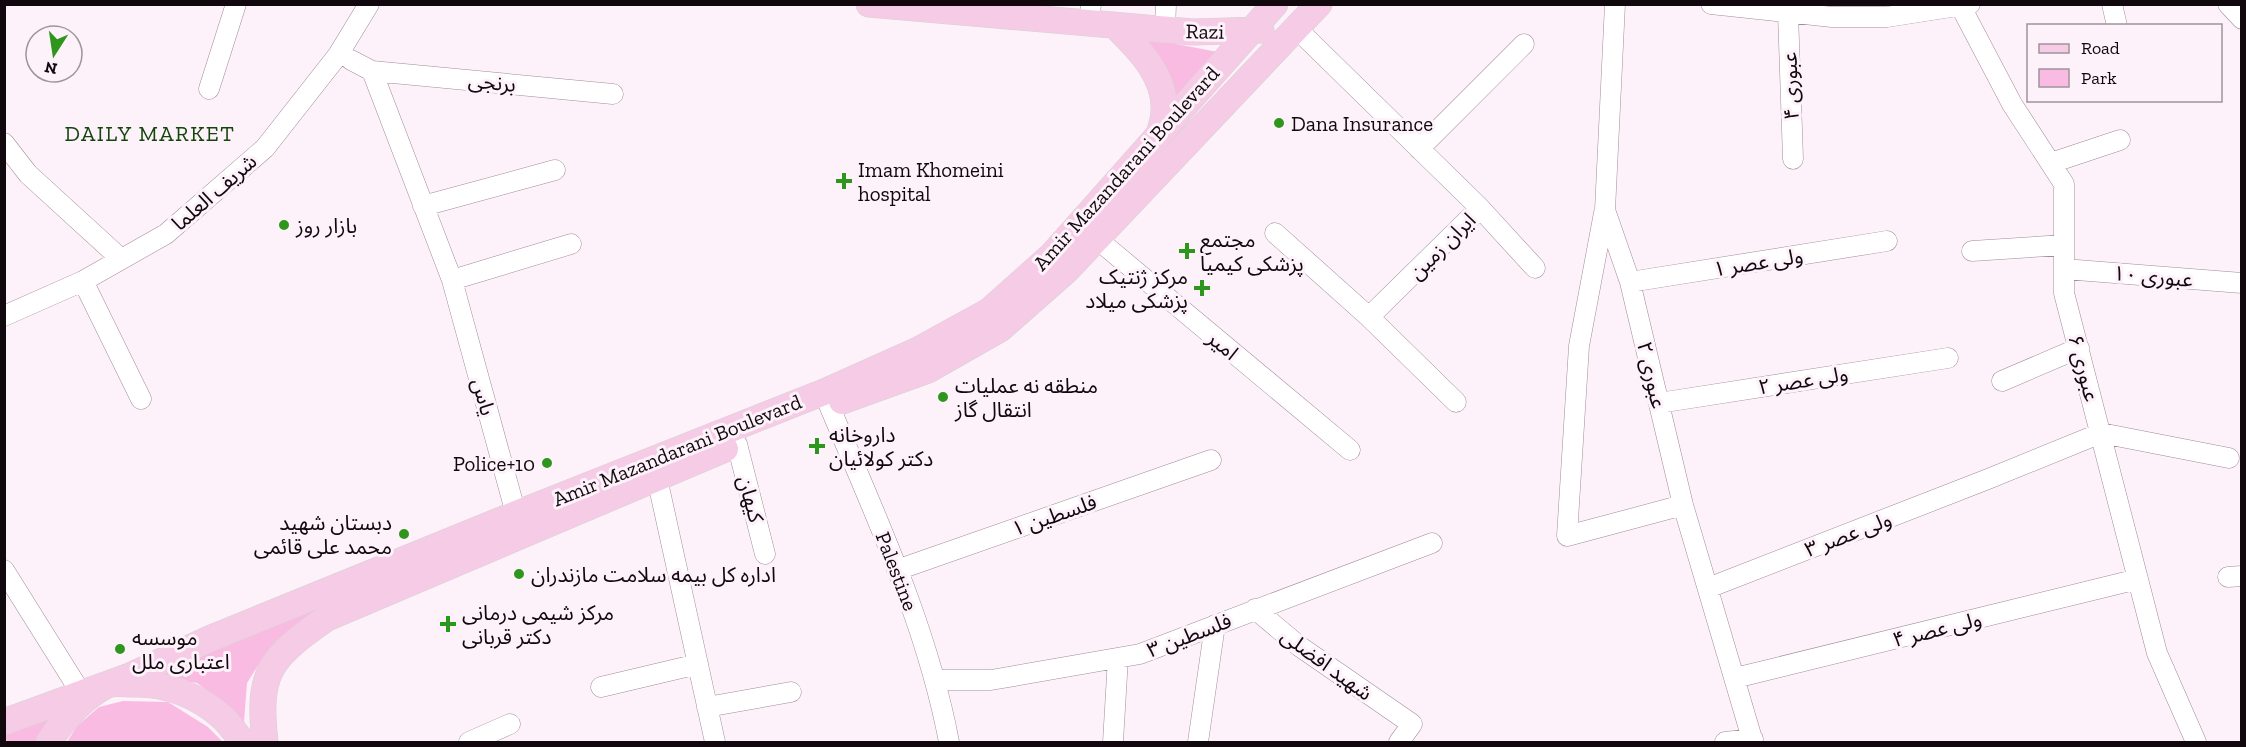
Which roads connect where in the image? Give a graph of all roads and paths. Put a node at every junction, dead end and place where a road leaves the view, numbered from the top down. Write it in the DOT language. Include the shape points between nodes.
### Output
graph roads {
  1 [pos="236,4"];
  2 [pos="369,4"];
  3 [pos="869,4"];
  4 [pos="1166,4"];
  5 [pos="1275,4"];
  6 [pos="1319,4"];
  7 [pos="1615,4"];
  8 [pos="1711,4"];
  9 [pos="2112,4"];
  10 [pos="2228,4"];
  11 [pos="1965,6"];
  12 [pos="997,10"];
  13 [pos="1788,13"];
  14 [pos="1090,14"];
  15 [pos="2241,19"];
  16 [pos="2117,24"];
  17 [pos="1114,25"];
  18 [pos="1296,28"];
  19 [pos="1165,30"];
  20 [pos="1250,31"];
  21 [pos="1524,44"];
  22 [pos="351,60"];
  23 [pos="372,71"];
  24 [pos="209,89"];
  25 [pos="613,94"];
  26 [pos="1160,134"];
  27 [pos="2120,140"];
  28 [pos="4,143"];
  29 [pos="1419,149"];
  30 [pos="1793,159"];
  31 [pos="2050,163"];
  32 [pos="555,170"];
  33 [pos="423,206"];
  34 [pos="1480,208"];
  35 [pos="1605,210"];
  36 [pos="1275,233"];
  37 [pos="1097,239"];
  38 [pos="1887,241"];
  39 [pos="570,244"];
  40 [pos="2064,245"];
  41 [pos="1972,252"];
  42 [pos="120,259"];
  43 [pos="1535,268"];
  44 [pos="2064,269"];
  45 [pos="452,280"];
  46 [pos="83,281"];
  47 [pos="1630,282"];
  48 [pos="2241,283"];
  49 [pos="4,316"];
  50 [pos="1369,317"];
  51 [pos="2079,348"];
  52 [pos="1948,358"];
  53 [pos="2002,381"];
  54 [pos="141,399"];
  55 [pos="1456,402"];
  56 [pos="1659,403"];
  57 [pos="829,405"];
  58 [pos="2101,432"];
  59 [pos="736,444"];
  60 [pos="1350,450"];
  61 [pos="2229,458"];
  62 [pos="1211,460"];
  63 [pos="657,478"];
  64 [pos="1683,505"];
  65 [pos="516,514"];
  66 [pos="1432,543"];
  67 [pos="765,554"];
  68 [pos="4,570"];
  69 [pos="897,570"];
  70 [pos="2138,579"];
  71 [pos="1708,588"];
  72 [pos="1255,609"];
  73 [pos="1215,625"];
  74 [pos="1118,658"];
  75 [pos="698,664"];
  76 [pos="1735,678"];
  77 [pos="936,680"];
  78 [pos="109,684"];
  79 [pos="601,687"];
  80 [pos="791,692"];
  81 [pos="81,693"];
  82 [pos="707,707"];
  83 [pos="4,722"];
  84 [pos="510,724"];
  85 [pos="1753,741"];
  86 [pos="49,742"];
  87 [pos="243,742"];
  88 [pos="265,742"];
  89 [pos="469,742"];
  90 [pos="715,742"];
  91 [pos="949,742"];
  92 [pos="1113,742"];
  93 [pos="1198,742"];
  94 [pos="1399,742"];
  95 [pos="1725,742"];
  96 [pos="2196,742"];
  1 -- 24 [label="street"];
  2 -- 42 [label="street, شریف العلما" via="338,55 265,148 166,234"];
  3 -- 12 [label="main road, Razi"];
  4 -- 19 [label="street"];
  5 -- 20 [label="main road"];
  6 -- 18 [label="main road, Amir Mazandarani Boulevard"];
  7 -- 35 [label="street, عبوری ۲"];
  8 -- 13 [label="street"];
  9 -- 16 [label="street"];
  10 -- 15 [label="street"];
  11 -- 13 [label="street" via="1887,17"];
  11 -- 31 [label="street, عبوری ۶" via="2012,104"];
  12 -- 14 [label="main road, Razi"];
  13 -- 30 [label="street, عبوری ۴"];
  14 -- 17 [label="main road, Razi"];
  17 -- 19 [label="main road, Razi"];
  17 -- 26 [label="main road" via="1138,48 1163,90"];
  18 -- 20 [label="main road, Razi"];
  18 -- 29 [label="street, ایران زمین"];
  18 -- 37 [label="main road, Amir Mazandarani Boulevard"];
  19 -- 20 [label="main road, Razi"];
  20 -- 26 [label="main road, Amir Mazandarani Boulevard"];
  21 -- 29 [label="street"];
  22 -- 23 [label="street"];
  23 -- 25 [label="street, برنجی"];
  23 -- 33 [label="street, یاس"];
  26 -- 65 [label="main road, Amir Mazandarani Boulevard" via="1052,255 988,311 918,350 824,392"];
  27 -- 31 [label="street"];
  28 -- 42 [label="street" via="28,174"];
  29 -- 34 [label="street, ایران زمین"];
  31 -- 40 [label="street, عبوری ۶" via="2064,184"];
  32 -- 33 [label="street"];
  33 -- 45 [label="street, یاس"];
  34 -- 43 [label="street"];
  34 -- 50 [label="street, ایران زمین"];
  35 -- 47 [label="street, عبوری ۲"];
  35 -- 64 [label="street" via="1579,346 1568,536"];
  36 -- 50 [label="street"];
  37 -- 57 [label="main road, Amir Mazandarani Boulevard" via="1000,328 928,370"];
  37 -- 60 [label="street, امیر"];
  38 -- 47 [label="street, ولی عصر ۱"];
  39 -- 45 [label="street"];
  40 -- 41 [label="street"];
  40 -- 44 [label="street, عبوری ۶"];
  42 -- 46 [label="street, شریف العلما"];
  44 -- 48 [label="street, عبوری ۱۰"];
  44 -- 51 [label="street, عبوری ۶" via="2064,293"];
  45 -- 65 [label="street, یاس"];
  46 -- 49 [label="street, شریف العلما"];
  46 -- 54 [label="street"];
  47 -- 56 [label="street, عبوری ۲"];
  50 -- 55 [label="street"];
  51 -- 53 [label="street"];
  51 -- 58 [label="street, عبوری ۶"];
  52 -- 56 [label="street, ولی عصر ۲"];
  56 -- 64 [label="street, عبوری ۲"];
  57 -- 59 [label="main road, Amir Mazandarani Boulevard"];
  57 -- 69 [label="street, Palestine"];
  58 -- 61 [label="street"];
  58 -- 70 [label="street, عبوری ۶"];
  58 -- 71 [label="street, ولی عصر ۳"];
  59 -- 63 [label="main road, Amir Mazandarani Boulevard"];
  59 -- 67 [label="street, کیهان"];
  62 -- 69 [label="street, فلسطین ۱"];
  63 -- 75 [label="street"];
  63 -- 88 [label="main road, Amir Mazandarani Boulevard" via="327,618 284,651 268,671 261,700"];
  64 -- 71 [label="street, عبوری ۲"];
  65 -- 78 [label="main road, Amir Mazandarani Boulevard"];
  66 -- 72 [label="street, فلسطین ۳"];
  68 -- 81 [label="street"];
  69 -- 77 [label="street, Palestine"];
  70 -- 76 [label="street, ولی عصر ۴"];
  70 -- 96 [label="street, عبوری ۶" via="2157,653"];
  71 -- 76 [label="street, عبوری ۲"];
  72 -- 73 [label="street, فلسطین ۳"];
  72 -- 94 [label="street, شهید افضلی" via="1299,646 1412,724"];
  73 -- 74 [label="street, فلسطین ۳" via="1140,654"];
  73 -- 93 [label="street"];
  74 -- 77 [label="street, فلسطین ۳" via="991,680"];
  74 -- 92 [label="street"];
  75 -- 79 [label="street"];
  75 -- 82 [label="street"];
  76 -- 85 [label="street, عبوری ۲"];
  77 -- 91 [label="street, Palestine"];
  78 -- 81 [label="main road, Amir Mazandarani Boulevard"];
  78 -- 86 [label="main road" via="62,721"];
  78 -- 87 [label="main road" via="143,684 181,691 224,718"];
  80 -- 82 [label="street"];
  81 -- 83 [label="main road, Amir Mazandarani Boulevard"];
  82 -- 90 [label="street"];
  84 -- 89 [label="street"];
  85 -- 95 [label="street"];
}
